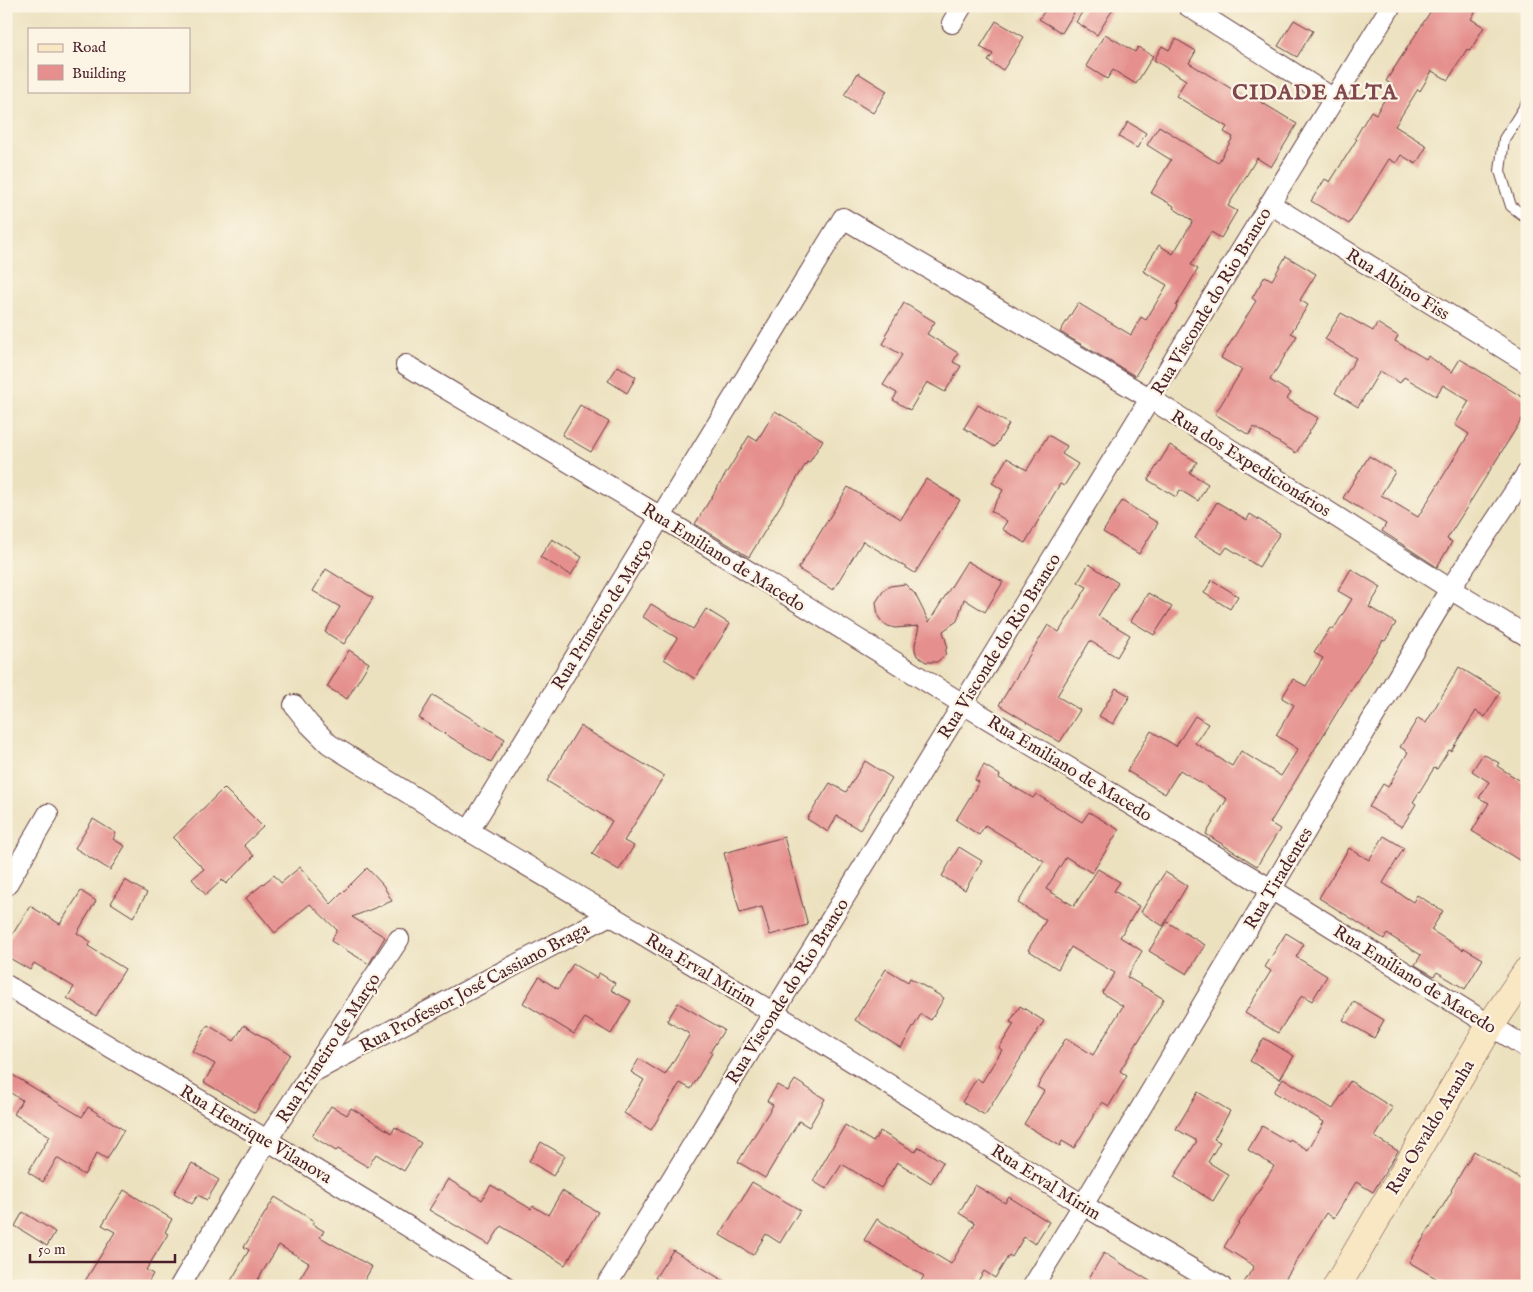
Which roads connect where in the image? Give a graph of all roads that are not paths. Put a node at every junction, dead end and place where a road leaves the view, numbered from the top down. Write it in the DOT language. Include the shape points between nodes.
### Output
graph roads {
  1 [pos="1188,6"];
  2 [pos="1391,6"];
  3 [pos="1334,99"];
  4 [pos="1527,103"];
  5 [pos="1270,204"];
  6 [pos="844,218"];
  7 [pos="1527,218"];
  8 [pos="1527,364"];
  9 [pos="406,365"];
  10 [pos="1151,400"];
  11 [pos="1527,473"];
  12 [pos="661,517"];
  13 [pos="1450,589"];
  14 [pos="1527,636"];
  15 [pos="963,704"];
  16 [pos="294,705"];
  17 [pos="48,814"];
  18 [pos="468,831"];
  19 [pos="6,886"];
  20 [pos="1271,889"];
  21 [pos="610,915"];
  22 [pos="399,939"];
  23 [pos="1527,970"];
  24 [pos="6,984"];
  25 [pos="774,1013"];
  26 [pos="1490,1026"];
  27 [pos="1527,1048"];
  28 [pos="311,1073"];
  29 [pos="267,1140"];
  30 [pos="1083,1205"];
  31 [pos="180,1286"];
  32 [pos="505,1286"];
  33 [pos="606,1286"];
  34 [pos="1033,1286"];
  35 [pos="1220,1286"];
  36 [pos="1337,1286"];
  1 -- 3 [label="street"];
  2 -- 3 [label="street, Rua Visconde do Rio Branco"];
  3 -- 5 [label="street, Rua Visconde do Rio Branco"];
  4 -- 7 [label="lane" via="1504,139 1500,171 1511,206"];
  5 -- 8 [label="street, Rua Albino Fiss"];
  5 -- 10 [label="street, Rua Visconde do Rio Branco"];
  6 -- 10 [label="street, Rua dos Expedicionários"];
  6 -- 12 [label="street, Rua Primeiro de Março"];
  9 -- 12 [label="street, Rua Emiliano de Macedo"];
  10 -- 13 [label="street, Rua dos Expedicionários"];
  10 -- 15 [label="street, Rua Visconde do Rio Branco"];
  11 -- 13 [label="street, Rua Tiradentes"];
  12 -- 15 [label="street, Rua Emiliano de Macedo"];
  12 -- 18 [label="street, Rua Primeiro de Março"];
  13 -- 14 [label="street, Rua dos Expedicionários"];
  13 -- 20 [label="street, Rua Tiradentes"];
  15 -- 20 [label="street, Rua Emiliano de Macedo"];
  15 -- 25 [label="street, Rua Visconde do Rio Branco"];
  16 -- 18 [label="street, Rua Erval Mirim" via="330,744"];
  17 -- 19 [label="street"];
  18 -- 21 [label="street, Rua Erval Mirim"];
  20 -- 26 [label="street, Rua Emiliano de Macedo"];
  20 -- 30 [label="street, Rua Tiradentes"];
  21 -- 25 [label="street, Rua Erval Mirim"];
  21 -- 28 [label="street, Rua Professor José Cassiano Braga"];
  22 -- 28 [label="street, Rua Primeiro de Março"];
  23 -- 26 [label="main road, Rua Osvaldo Aranha"];
  24 -- 29 [label="street, Rua Henrique Vilanova"];
  25 -- 30 [label="street, Rua Erval Mirim"];
  25 -- 33 [label="street, Rua Visconde do Rio Branco"];
  26 -- 27 [label="street, Rua Emiliano de Macedo"];
  26 -- 36 [label="main road, Rua Osvaldo Aranha"];
  28 -- 29 [label="street, Rua Primeiro de Março"];
  29 -- 31 [label="street, Rua Primeiro de Março"];
  29 -- 32 [label="street, Rua Henrique Vilanova"];
  30 -- 34 [label="street, Rua Tiradentes"];
  30 -- 35 [label="street, Rua Erval Mirim"];
}
